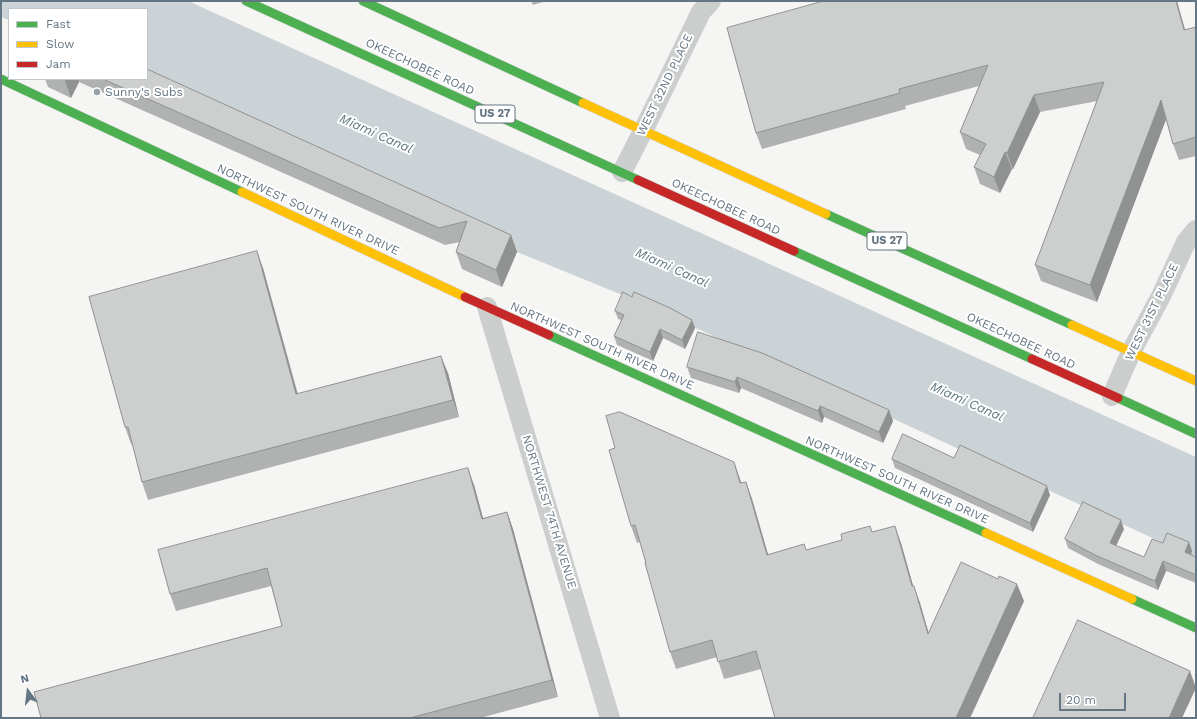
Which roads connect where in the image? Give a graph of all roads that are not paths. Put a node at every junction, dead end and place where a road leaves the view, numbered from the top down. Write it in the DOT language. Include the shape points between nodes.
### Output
graph roads {
  1 [pos="246,1"];
  2 [pos="363,1"];
  3 [pos="711,1"];
  4 [pos="1,78"];
  5 [pos="643,131"];
  6 [pos="622,172"];
  7 [pos="1196,230"];
  8 [pos="487,307"];
  9 [pos="1131,352"];
  10 [pos="1196,381"];
  11 [pos="1112,396"];
  12 [pos="1196,434"];
  13 [pos="1196,628"];
  14 [pos="610,718"];
  1 -- 6 [label="main road, OKEECHOBEE ROAD / US 27"];
  2 -- 5 [label="main road, US 27"];
  3 -- 5 [label="street, WEST 32ND PLACE" via="701,12"];
  4 -- 8 [label="main road, NORTHWEST SOUTH RIVER DRIVE"];
  5 -- 6 [label="street, WEST 32ND PLACE"];
  5 -- 9 [label="main road, US 27"];
  6 -- 11 [label="main road, OKEECHOBEE ROAD / US 27"];
  7 -- 9 [label="street, WEST 31ST PLACE" via="1186,242"];
  8 -- 13 [label="main road, NORTHWEST SOUTH RIVER DRIVE"];
  8 -- 14 [label="street, NORTHWEST 74TH AVENUE"];
  9 -- 10 [label="main road, US 27"];
  9 -- 11 [label="street, WEST 31ST PLACE"];
  11 -- 12 [label="main road, OKEECHOBEE ROAD / US 27"];
}
